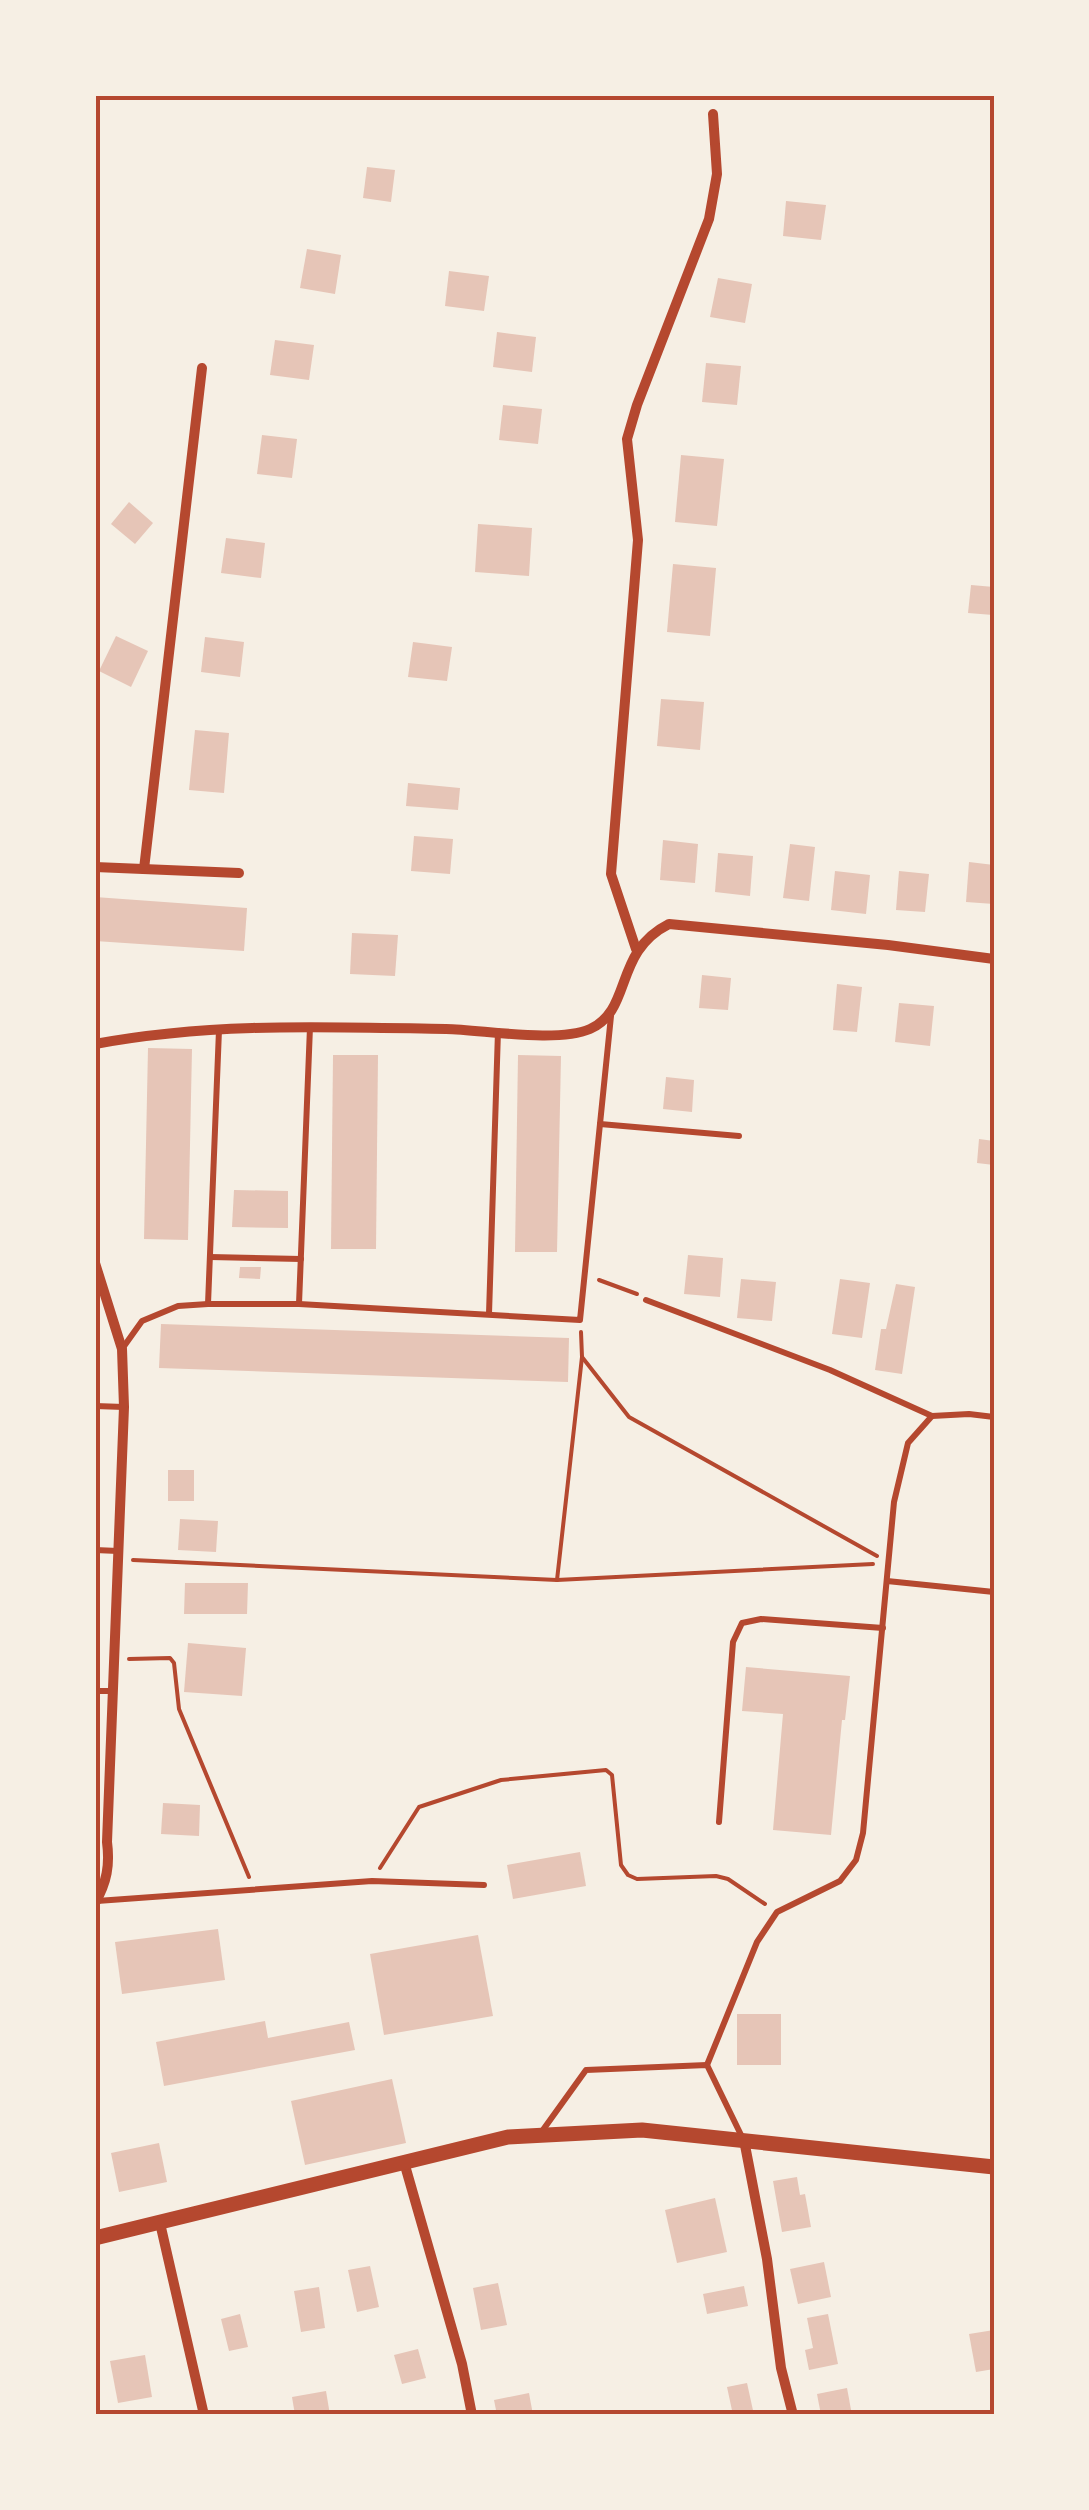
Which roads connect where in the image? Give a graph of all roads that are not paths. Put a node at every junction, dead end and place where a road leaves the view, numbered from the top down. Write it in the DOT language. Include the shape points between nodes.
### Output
graph roads {
  1 [pos="713,114"];
  2 [pos="202,368"];
  3 [pos="95,868"];
  4 [pos="144,869"];
  5 [pos="239,874"];
  6 [pos="636,950"];
  7 [pos="994,959"];
  8 [pos="611,1016"];
  9 [pos="310,1026"];
  10 [pos="219,1027"];
  11 [pos="498,1030"];
  12 [pos="95,1044"];
  13 [pos="600,1124"];
  14 [pos="739,1136"];
  15 [pos="210,1257"];
  16 [pos="301,1259"];
  17 [pos="95,1262"];
  18 [pos="646,1300"];
  19 [pos="208,1304"];
  20 [pos="299,1304"];
  21 [pos="489,1314"];
  22 [pos="122,1349"];
  23 [pos="95,1406"];
  24 [pos="124,1408"];
  25 [pos="932,1416"];
  26 [pos="994,1417"];
  27 [pos="95,1550"];
  28 [pos="119,1555"];
  29 [pos="887,1580"];
  30 [pos="994,1592"];
  31 [pos="882,1628"];
  32 [pos="95,1690"];
  33 [pos="114,1691"];
  34 [pos="719,1822"];
  35 [pos="101,1841"];
  36 [pos="484,1885"];
  37 [pos="96,1902"];
  38 [pos="708,2065"];
  39 [pos="540,2134"];
  40 [pos="744,2140"];
  41 [pos="404,2162"];
  42 [pos="994,2168"];
  43 [pos="160,2223"];
  44 [pos="95,2238"];
  45 [pos="204,2415"];
  46 [pos="472,2415"];
  47 [pos="792,2415"];
  1 -- 6 [label="street" via="717,174 710,219 627,440 638,540 611,874"];
  2 -- 4 [label="street"];
  3 -- 4 [label="street"];
  4 -- 5 [label="street"];
  6 -- 7 [label="street" via="654,931 690,924"];
  6 -- 8 [label="street"];
  8 -- 11 [label="street" via="590,1029 556,1036"];
  8 -- 13 [label="lane"];
  9 -- 10 [label="street"];
  9 -- 11 [label="street"];
  9 -- 16 [label="lane"];
  10 -- 12 [label="street"];
  10 -- 15 [label="lane"];
  11 -- 21 [label="lane"];
  13 -- 14 [label="lane"];
  13 -- 21 [label="lane" via="580,1320"];
  15 -- 16 [label="lane"];
  15 -- 19 [label="lane"];
  16 -- 20 [label="lane"];
  17 -- 22 [label="street"];
  18 -- 25 [label="lane"];
  19 -- 20 [label="lane"];
  19 -- 22 [label="lane" via="178,1306 142,1321"];
  20 -- 21 [label="lane"];
  22 -- 24 [label="street"];
  23 -- 24 [label="lane"];
  24 -- 28 [label="street"];
  25 -- 26 [label="lane"];
  25 -- 29 [label="lane" via="908,1443"];
  27 -- 28 [label="lane"];
  28 -- 33 [label="street"];
  29 -- 30 [label="lane"];
  29 -- 31 [label="lane"];
  31 -- 34 [label="lane" via="760,1619 742,1624 733,1642"];
  31 -- 38 [label="lane" via="856,1860 840,1881 777,1912 757,1942"];
  32 -- 33 [label="lane"];
  33 -- 35 [label="street"];
  35 -- 37 [label="street" via="109,1861"];
  36 -- 37 [label="lane" via="372,1881"];
  38 -- 39 [label="lane" via="586,2070"];
  38 -- 40 [label="lane"];
  39 -- 40 [label="street" via="642,2130"];
  39 -- 41 [label="street"];
  40 -- 42 [label="street"];
  40 -- 47 [label="street"];
  41 -- 43 [label="street"];
  41 -- 46 [label="street"];
  43 -- 44 [label="street"];
  43 -- 45 [label="street"];
}
